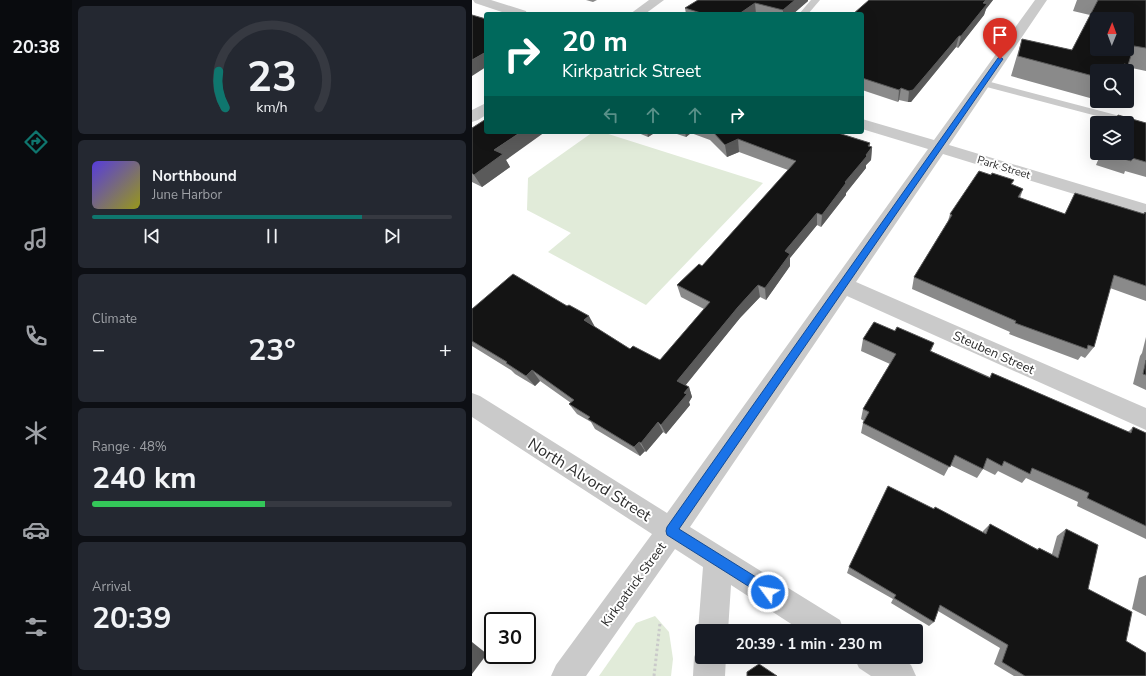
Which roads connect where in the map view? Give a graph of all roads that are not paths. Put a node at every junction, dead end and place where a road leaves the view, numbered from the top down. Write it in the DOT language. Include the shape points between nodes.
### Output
graph roads {
  1 [pos="479,0"];
  2 [pos="658,0"];
  3 [pos="816,0"];
  4 [pos="1042,0"];
  5 [pos="515,12"];
  6 [pos="639,12"];
  7 [pos="805,12"];
  8 [pos="983,83"];
  9 [pos="484,109"];
  10 [pos="1108,116"];
  11 [pos="472,117"];
  12 [pos="864,125"];
  13 [pos="938,147"];
  14 [pos="1146,210"];
  15 [pos="842,285"];
  16 [pos="472,404"];
  17 [pos="1146,419"];
  18 [pos="671,531"];
  19 [pos="718,560"];
  20 [pos="713,624"];
  21 [pos="818,624"];
  22 [pos="710,664"];
  23 [pos="881,664"];
  24 [pos="566,676"];
  25 [pos="709,676"];
  26 [pos="900,676"];
  1 -- 5 [label="street"];
  2 -- 6 [label="street"];
  3 -- 7 [label="lane"];
  4 -- 8 [label="street, Kirkpatrick Street"];
  8 -- 10 [label="lane"];
  8 -- 13 [label="street, Kirkpatrick Street"];
  9 -- 11 [label="street"];
  12 -- 13 [label="street, Park Street"];
  13 -- 14 [label="street, Park Street"];
  13 -- 15 [label="street, Kirkpatrick Street"];
  15 -- 17 [label="street, Steuben Street"];
  15 -- 18 [label="street, Kirkpatrick Street"];
  16 -- 18 [label="street, North Alvord Street"];
  18 -- 19 [label="street, North Alvord Street"];
  18 -- 24 [label="street, Kirkpatrick Street"];
  19 -- 20 [label="street"];
  19 -- 21 [label="street, North Alvord Street"];
  22 -- 25 [label="street"];
  23 -- 26 [label="street"];
}
